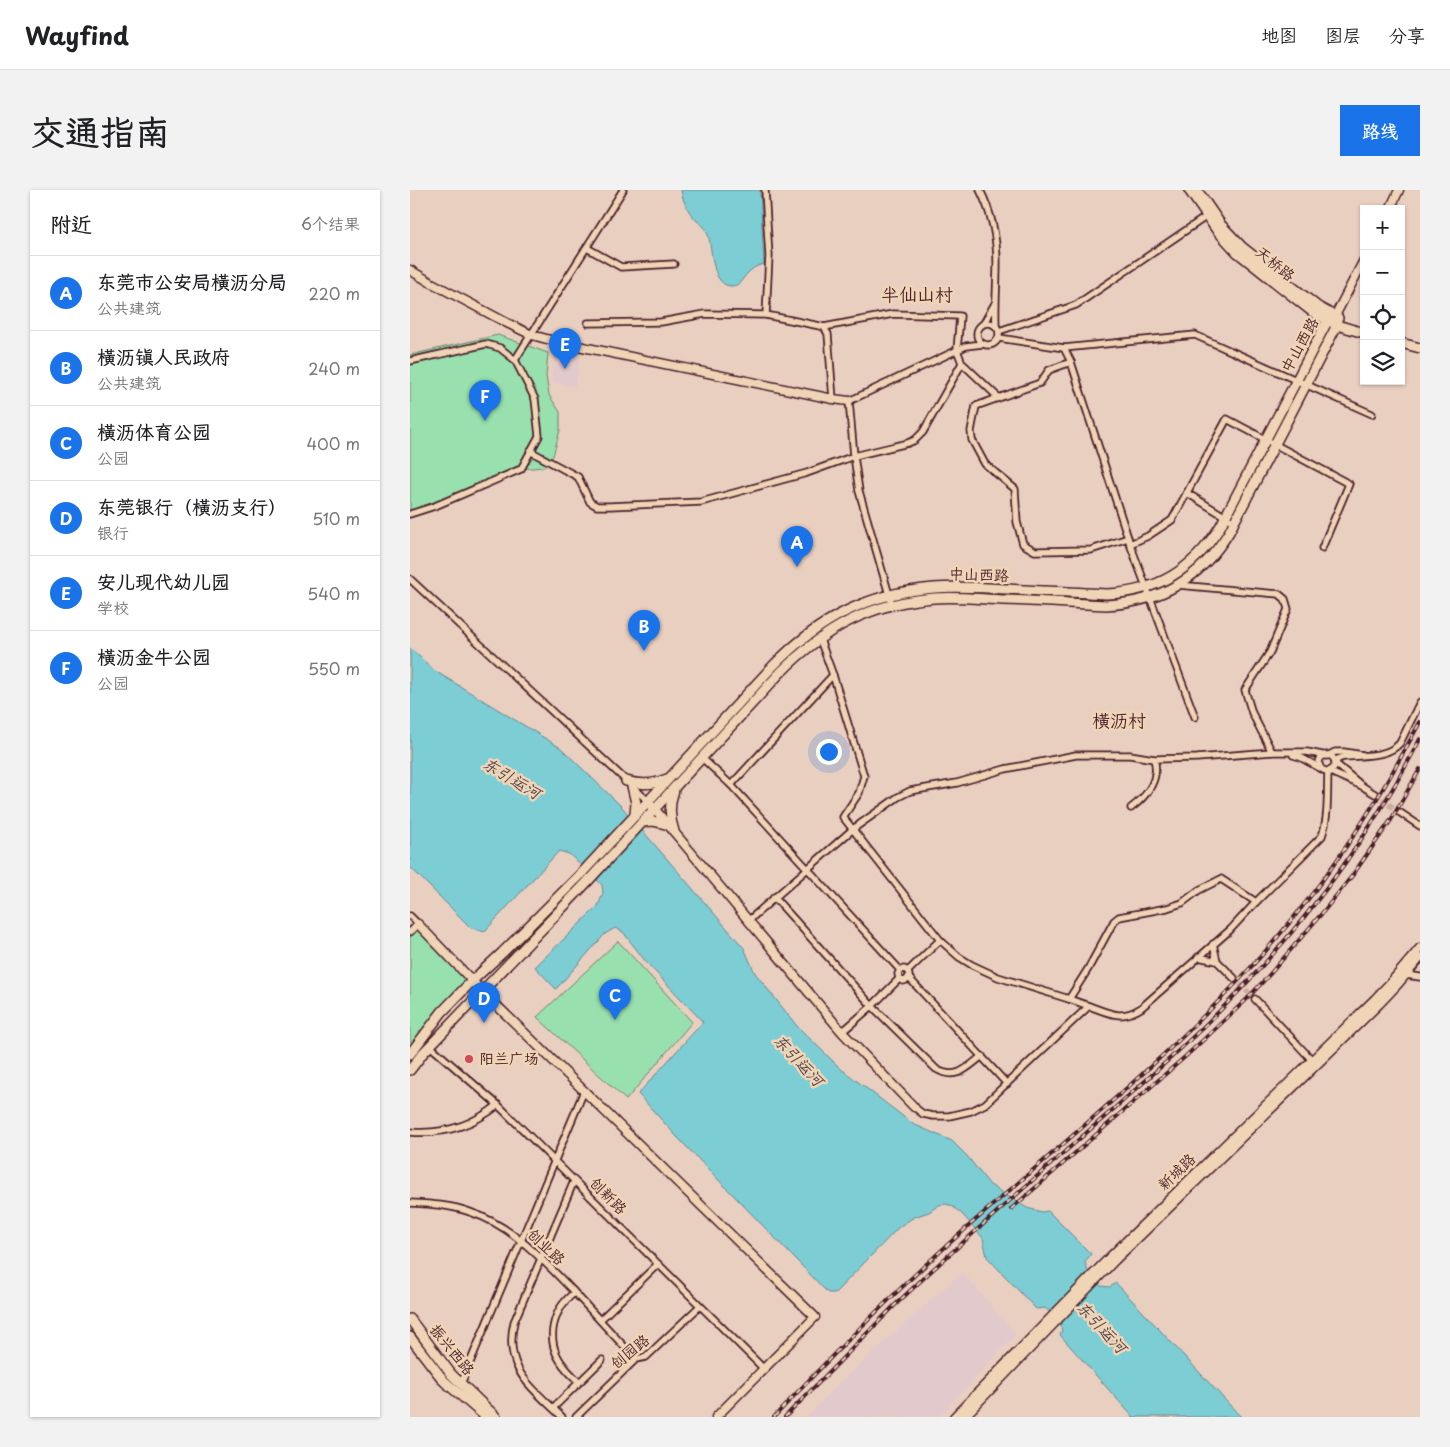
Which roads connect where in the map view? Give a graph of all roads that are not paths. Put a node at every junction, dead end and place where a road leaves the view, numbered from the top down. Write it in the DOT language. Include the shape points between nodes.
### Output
graph roads {
  1 [pos="623,190"];
  2 [pos="765,190"];
  3 [pos="980,190"];
  4 [pos="1189,190"];
  5 [pos="1197,190"];
  6 [pos="1399,190"];
  7 [pos="1392,205"];
  8 [pos="1209,214"];
  9 [pos="587,248"];
  10 [pos="674,264"];
  11 [pos="1360,268"];
  12 [pos="410,270"];
  13 [pos="995,303"];
  14 [pos="766,315"];
  15 [pos="1333,320"];
  16 [pos="588,323"];
  17 [pos="984,323"];
  18 [pos="824,327"];
  19 [pos="1360,331"];
  20 [pos="998,332"];
  21 [pos="977,333"];
  22 [pos="532,335"];
  23 [pos="983,344"];
  24 [pos="1405,345"];
  25 [pos="966,346"];
  26 [pos="1064,348"];
  27 [pos="1420,348"];
  28 [pos="957,350"];
  29 [pos="515,360"];
  30 [pos="410,361"];
  31 [pos="1071,362"];
  32 [pos="962,364"];
  33 [pos="1296,380"];
  34 [pos="1306,384"];
  35 [pos="999,398"];
  36 [pos="834,399"];
  37 [pos="849,401"];
  38 [pos="1372,414"];
  39 [pos="1266,439"];
  40 [pos="1275,444"];
  41 [pos="530,451"];
  42 [pos="854,456"];
  43 [pos="1187,493"];
  44 [pos="410,514"];
  45 [pos="1226,516"];
  46 [pos="1234,522"];
  47 [pos="1128,538"];
  48 [pos="1130,544"];
  49 [pos="1322,548"];
  50 [pos="410,579"];
  51 [pos="1178,585"];
  52 [pos="1147,588"];
  53 [pos="889,595"];
  54 [pos="1150,598"];
  55 [pos="892,605"];
  56 [pos="816,628"];
  57 [pos="820,638"];
  58 [pos="833,675"];
  59 [pos="1420,702"];
  60 [pos="1195,717"];
  61 [pos="1272,752"];
  62 [pos="1286,753"];
  63 [pos="1363,755"];
  64 [pos="1327,756"];
  65 [pos="702,758"];
  66 [pos="1154,759"];
  67 [pos="1335,763"];
  68 [pos="1321,768"];
  69 [pos="1328,771"];
  70 [pos="670,778"];
  71 [pos="629,784"];
  72 [pos="677,785"];
  73 [pos="731,785"];
  74 [pos="1362,786"];
  75 [pos="1375,794"];
  76 [pos="648,801"];
  77 [pos="655,808"];
  78 [pos="1131,808"];
  79 [pos="1399,812"];
  80 [pos="635,814"];
  81 [pos="642,822"];
  82 [pos="1420,826"];
  83 [pos="672,828"];
  84 [pos="853,829"];
  85 [pos="808,868"];
  86 [pos="774,897"];
  87 [pos="1256,902"];
  88 [pos="410,916"];
  89 [pos="748,921"];
  90 [pos="418,924"];
  91 [pos="410,932"];
  92 [pos="940,940"];
  93 [pos="1213,944"];
  94 [pos="1420,948"];
  95 [pos="1198,957"];
  96 [pos="1420,958"];
  97 [pos="1216,961"];
  98 [pos="900,970"];
  99 [pos="1404,973"];
  100 [pos="908,974"];
  101 [pos="1420,977"];
  102 [pos="1234,978"];
  103 [pos="899,979"];
  104 [pos="473,980"];
  105 [pos="482,991"];
  106 [pos="1069,999"];
  107 [pos="1255,999"];
  108 [pos="872,1006"];
  109 [pos="1088,1006"];
  110 [pos="842,1032"];
  111 [pos="430,1046"];
  112 [pos="410,1054"];
  113 [pos="982,1056"];
  114 [pos="1312,1060"];
  115 [pos="410,1070"];
  116 [pos="1007,1084"];
  117 [pos="584,1091"];
  118 [pos="498,1106"];
  119 [pos="914,1107"];
  120 [pos="410,1132"];
  121 [pos="555,1161"];
  122 [pos="574,1181"];
  123 [pos="410,1203"];
  124 [pos="521,1240"];
  125 [pos="542,1258"];
  126 [pos="658,1264"];
  127 [pos="1099,1272"];
  128 [pos="574,1292"];
  129 [pos="700,1306"];
  130 [pos="410,1319"];
  131 [pos="600,1320"];
  132 [pos="1053,1320"];
  133 [pos="411,1340"];
  134 [pos="636,1359"];
  135 [pos="602,1360"];
  136 [pos="764,1369"];
  137 [pos="579,1382"];
  138 [pos="461,1384"];
  139 [pos="553,1408"];
  140 [pos="486,1417"];
  141 [pos="496,1417"];
  142 [pos="562,1417"];
  143 [pos="576,1417"];
  144 [pos="716,1417"];
  145 [pos="954,1417"];
  146 [pos="964,1417"];
  1 -- 9 [label="street"];
  2 -- 14 [label="street" via="769,256"];
  3 -- 13 [label="street" via="995,237"];
  4 -- 8 [label="main road, 天桥路"];
  5 -- 8 [label="main road, 天桥路"];
  6 -- 7 [label="street"];
  8 -- 15 [label="main road, 天桥路" via="1242,246"];
  8 -- 20 [label="street" via="1076,305"];
  9 -- 10 [label="street" via="621,267"];
  9 -- 22 [label="street"];
  11 -- 15 [label="street"];
  12 -- 22 [label="street"];
  13 -- 17 [label="street"];
  13 -- 20 [label="street"];
  14 -- 16 [label="street" via="705,314 661,322"];
  14 -- 18 [label="street"];
  15 -- 19 [label="main road, 天桥路"];
  15 -- 33 [label="main road, 中山西路"];
  15 -- 34 [label="main road, 中山西路"];
  17 -- 20 [label="street" via="991,323"];
  17 -- 21 [label="street"];
  18 -- 28 [label="street" via="893,314 960,316"];
  18 -- 36 [label="street" via="829,342"];
  20 -- 23 [label="street" via="992,344"];
  20 -- 26 [label="street"];
  21 -- 23 [label="street"];
  21 -- 25 [label="street"];
  22 -- 29 [label="street"];
  22 -- 36 [label="street"];
  23 -- 25 [label="street"];
  24 -- 27 [label="main road"];
  25 -- 28 [label="street"];
  26 -- 31 [label="street"];
  26 -- 33 [label="street" via="1195,335"];
  28 -- 32 [label="street"];
  28 -- 37 [label="street"];
  29 -- 30 [label="street" via="500,348 486,344"];
  29 -- 41 [label="street" via="535,399 539,436"];
  31 -- 35 [label="street" via="1049,370 1040,383"];
  31 -- 47 [label="street"];
  32 -- 35 [label="street"];
  32 -- 42 [label="street" via="918,438 908,444"];
  33 -- 34 [label="street"];
  33 -- 39 [label="main road, 中山西路"];
  34 -- 38 [label="street"];
  34 -- 40 [label="main road, 中山西路"];
  35 -- 47 [label="street" via="976,406 972,440 984,464 1015,489 1024,544 1035,551 1091,550"];
  36 -- 37 [label="street"];
  37 -- 42 [label="street"];
  39 -- 40 [label="street"];
  39 -- 43 [label="street" via="1227,419"];
  39 -- 45 [label="main road, 中山西路"];
  40 -- 46 [label="main road, 中山西路"];
  40 -- 49 [label="street" via="1349,484"];
  41 -- 42 [label="street" via="578,478 590,502 597,506 701,502"];
  41 -- 44 [label="street" via="521,469"];
  42 -- 53 [label="street" via="859,491"];
  43 -- 45 [label="street"];
  43 -- 48 [label="street" via="1172,520"];
  45 -- 46 [label="street"];
  45 -- 52 [label="main road, 中山西路" via="1195,560"];
  46 -- 51 [label="main road, 中山西路" via="1212,556"];
  47 -- 48 [label="street"];
  48 -- 52 [label="street"];
  50 -- 71 [label="street"];
  51 -- 54 [label="main road, 中山西路"];
  51 -- 61 [label="street" via="1279,594 1285,599 1288,609 1270,652 1245,690 1252,713"];
  52 -- 53 [label="main road, 中山西路" via="1106,594 935,587"];
  52 -- 54 [label="street"];
  53 -- 55 [label="street"];
  53 -- 56 [label="main road, 中山西路" via="858,605"];
  54 -- 55 [label="main road, 中山西路" via="1106,605 936,598"];
  54 -- 60 [label="street"];
  55 -- 57 [label="main road, 中山西路" via="862,614"];
  56 -- 57 [label="street"];
  56 -- 70 [label="main road, 中山西路" via="772,666"];
  57 -- 58 [label="street"];
  57 -- 65 [label="main road, 中山西路" via="780,673"];
  58 -- 73 [label="street"];
  58 -- 84 [label="street" via="864,776 859,792 844,817"];
  59 -- 63 [label="street" via="1398,746 1387,752"];
  61 -- 62 [label="street"];
  61 -- 66 [label="street"];
  62 -- 64 [label="street" via="1308,752"];
  62 -- 68 [label="street"];
  63 -- 64 [label="street" via="1338,752"];
  63 -- 67 [label="street" via="1341,758"];
  64 -- 67 [label="street" via="1332,757"];
  64 -- 68 [label="street" via="1322,758"];
  65 -- 72 [label="main road, 中山西路"];
  65 -- 73 [label="street"];
  66 -- 78 [label="street" via="1154,781 1142,799"];
  66 -- 84 [label="street" via="1130,755 1076,755 1005,769 957,783 920,788 898,797"];
  67 -- 69 [label="street"];
  67 -- 74 [label="street"];
  68 -- 69 [label="street"];
  69 -- 74 [label="street"];
  69 -- 87 [label="street" via="1322,836"];
  70 -- 71 [label="main road" via="648,784"];
  70 -- 76 [label="main road, 中山西路"];
  71 -- 76 [label="street"];
  71 -- 80 [label="main road" via="636,803"];
  72 -- 77 [label="main road, 中山西路"];
  72 -- 83 [label="main road" via="670,808"];
  73 -- 85 [label="street"];
  74 -- 75 [label="street"];
  76 -- 77 [label="street"];
  76 -- 80 [label="main road, 中山西路"];
  77 -- 81 [label="main road, 中山西路"];
  77 -- 83 [label="street"];
  79 -- 82 [label="street"];
  80 -- 104 [label="main road, 中山西路" via="580,875"];
  81 -- 83 [label="main road"];
  81 -- 105 [label="main road, 中山西路"];
  83 -- 89 [label="street"];
  84 -- 85 [label="street"];
  84 -- 92 [label="street"];
  85 -- 86 [label="street"];
  85 -- 98 [label="street"];
  86 -- 89 [label="street"];
  86 -- 108 [label="street"];
  87 -- 93 [label="street"];
  87 -- 106 [label="street" via="1221,879 1182,903 1119,918 1114,921"];
  88 -- 90 [label="street"];
  89 -- 110 [label="street"];
  90 -- 91 [label="street"];
  90 -- 104 [label="street"];
  92 -- 100 [label="street"];
  92 -- 106 [label="street" via="960,958 986,972"];
  93 -- 95 [label="street"];
  93 -- 97 [label="street"];
  94 -- 99 [label="street, 新城路"];
  95 -- 97 [label="street"];
  95 -- 109 [label="street" via="1133,1013 1118,1015"];
  96 -- 99 [label="street, 新城路"];
  97 -- 102 [label="street"];
  98 -- 100 [label="street" via="904,969"];
  98 -- 103 [label="street"];
  99 -- 101 [label="street"];
  99 -- 114 [label="street, 新城路"];
  99 -- 127 [label="street, 新城路" via="1379,1004"];
  100 -- 103 [label="street" via="903,981"];
  100 -- 113 [label="street"];
  103 -- 108 [label="street"];
  104 -- 105 [label="street"];
  104 -- 112 [label="main road, 中山西路" via="442,1012"];
  105 -- 111 [label="main road, 中山西路"];
  105 -- 117 [label="street"];
  106 -- 109 [label="street"];
  107 -- 114 [label="street"];
  108 -- 110 [label="street"];
  108 -- 113 [label="street" via="942,1073 961,1072"];
  109 -- 116 [label="street"];
  110 -- 119 [label="street"];
  111 -- 115 [label="main road, 中山西路"];
  111 -- 118 [label="street, 创新路"];
  113 -- 116 [label="street"];
  114 -- 127 [label="street, 新城路"];
  116 -- 119 [label="street" via="971,1112 933,1116"];
  117 -- 121 [label="street"];
  117 -- 136 [label="street" via="816,1317"];
  118 -- 120 [label="street" via="476,1121 457,1128"];
  118 -- 121 [label="street, 创新路"];
  121 -- 122 [label="street, 创新路"];
  121 -- 124 [label="street"];
  122 -- 125 [label="street"];
  122 -- 126 [label="street, 创新路"];
  123 -- 124 [label="street, 创业路" via="469,1211 496,1223"];
  124 -- 125 [label="street, 创业路"];
  124 -- 138 [label="street"];
  125 -- 128 [label="street, 创业路"];
  125 -- 139 [label="street" via="514,1322 511,1345 523,1378"];
  126 -- 129 [label="street, 创新路"];
  126 -- 131 [label="street"];
  127 -- 132 [label="street, 新城路"];
  128 -- 131 [label="street, 创业路"];
  128 -- 137 [label="street" via="556,1315 552,1338 561,1362"];
  129 -- 134 [label="street, 创园路" via="646,1357"];
  129 -- 136 [label="street, 创新路"];
  130 -- 138 [label="main road, 振兴西路"];
  131 -- 134 [label="street, 创业路"];
  132 -- 145 [label="street, 新城路"];
  132 -- 146 [label="street, 新城路"];
  133 -- 140 [label="main road, 振兴西路" via="444,1382"];
  134 -- 143 [label="street, 创园路"];
  135 -- 137 [label="street"];
  136 -- 144 [label="street"];
  137 -- 139 [label="street"];
  138 -- 141 [label="main road, 振兴西路"];
  139 -- 142 [label="street"];
}
